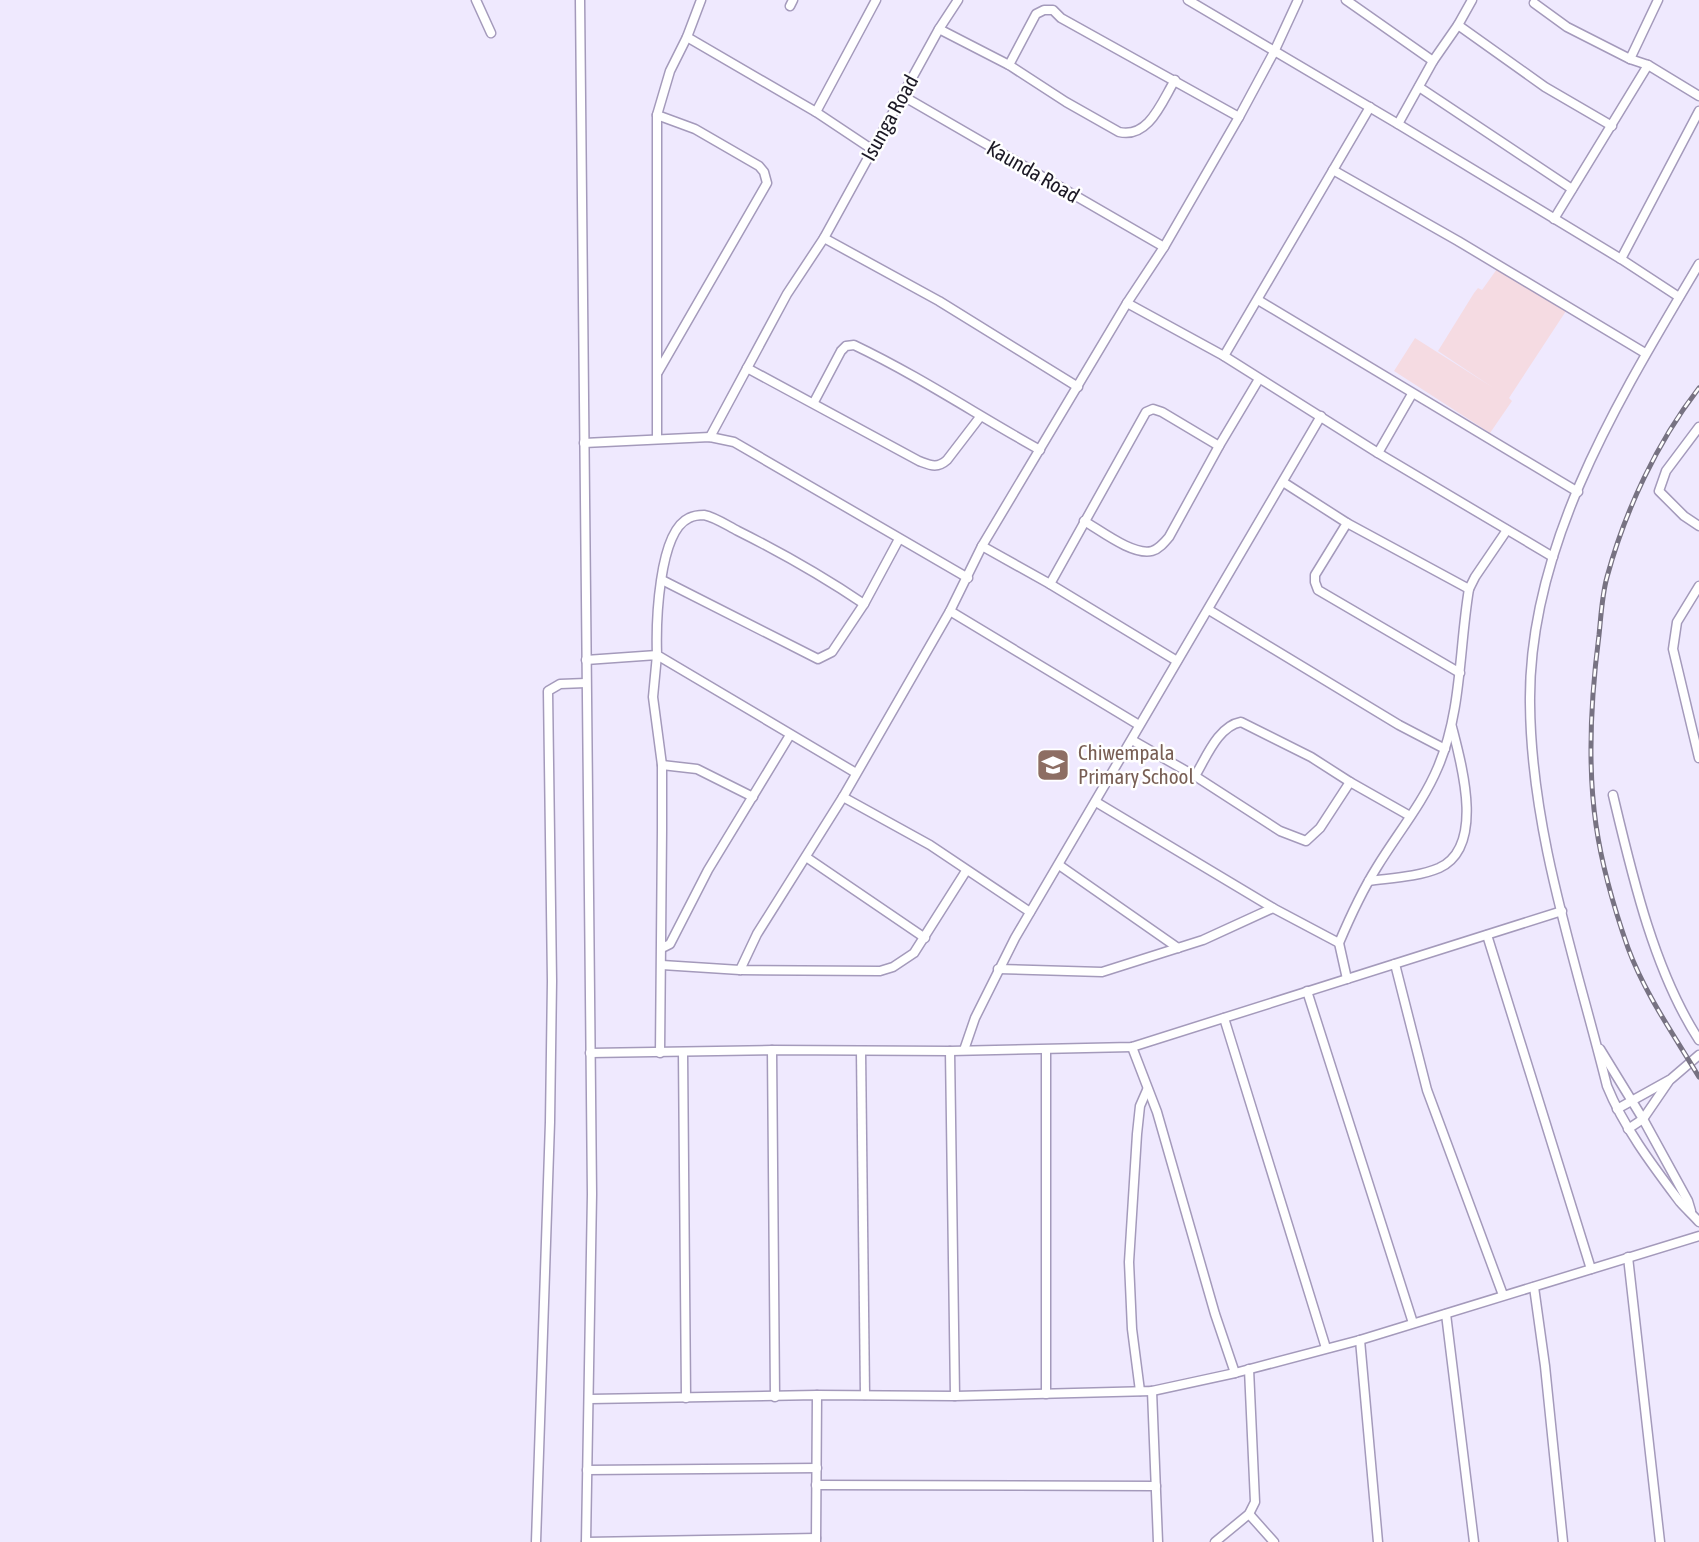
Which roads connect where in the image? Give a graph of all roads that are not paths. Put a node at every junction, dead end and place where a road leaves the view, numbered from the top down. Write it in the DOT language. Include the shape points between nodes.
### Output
graph roads {
  1 [pos="476,0"];
  2 [pos="580,0"];
  3 [pos="702,0"];
  4 [pos="876,0"];
  5 [pos="958,0"];
  6 [pos="1188,0"];
  7 [pos="1298,0"];
  8 [pos="1346,0"];
  9 [pos="1472,0"];
  10 [pos="1658,0"];
  11 [pos="1534,3"];
  12 [pos="1458,25"];
  13 [pos="939,29"];
  14 [pos="491,33"];
  15 [pos="687,37"];
  16 [pos="1274,52"];
  17 [pos="1630,59"];
  18 [pos="1433,61"];
  19 [pos="1009,65"];
  20 [pos="1648,65"];
  21 [pos="1175,80"];
  22 [pos="1419,87"];
  23 [pos="903,96"];
  24 [pos="1699,96"];
  25 [pos="1370,107"];
  26 [pos="1699,111"];
  27 [pos="816,112"];
  28 [pos="657,115"];
  29 [pos="1239,117"];
  30 [pos="1398,124"];
  31 [pos="1612,126"];
  32 [pos="873,150"];
  33 [pos="1333,170"];
  34 [pos="1572,189"];
  35 [pos="1554,219"];
  36 [pos="824,238"];
  37 [pos="1164,247"];
  38 [pos="1621,259"];
  39 [pos="1699,264"];
  40 [pos="1679,297"];
  41 [pos="1258,300"];
  42 [pos="1127,303"];
  43 [pos="1645,354"];
  44 [pos="1224,356"];
  45 [pos="747,368"];
  46 [pos="658,372"];
  47 [pos="1259,379"];
  48 [pos="1078,387"];
  49 [pos="1412,394"];
  50 [pos="814,402"];
  51 [pos="980,416"];
  52 [pos="1321,416"];
  53 [pos="1699,427"];
  54 [pos="710,437"];
  55 [pos="657,439"];
  56 [pos="584,443"];
  57 [pos="1219,446"];
  58 [pos="1040,450"];
  59 [pos="1378,453"];
  60 [pos="1283,482"];
  61 [pos="1578,492"];
  62 [pos="1084,521"];
  63 [pos="1347,523"];
  64 [pos="1699,526"];
  65 [pos="1507,530"];
  66 [pos="900,538"];
  67 [pos="982,546"];
  68 [pos="1553,558"];
  69 [pos="968,578"];
  70 [pos="662,580"];
  71 [pos="1050,584"];
  72 [pos="1699,586"];
  73 [pos="1469,589"];
  74 [pos="864,604"];
  75 [pos="1209,610"];
  76 [pos="950,611"];
  77 [pos="657,655"];
  78 [pos="586,660"];
  79 [pos="1177,661"];
  80 [pos="1460,673"];
  81 [pos="586,683"];
  82 [pos="1451,724"];
  83 [pos="1139,725"];
  84 [pos="790,735"];
  85 [pos="1132,740"];
  86 [pos="1445,748"];
  87 [pos="1699,758"];
  88 [pos="662,765"];
  89 [pos="856,773"];
  90 [pos="1195,776"];
  91 [pos="1350,782"];
  92 [pos="1613,795"];
  93 [pos="753,797"];
  94 [pos="843,797"];
  95 [pos="1096,802"];
  96 [pos="1410,816"];
  97 [pos="806,857"];
  98 [pos="1059,865"];
  99 [pos="966,871"];
  100 [pos="1369,881"];
  101 [pos="1273,908"];
  102 [pos="1562,911"];
  103 [pos="1030,912"];
  104 [pos="1487,935"];
  105 [pos="925,938"];
  106 [pos="1339,943"];
  107 [pos="662,948"];
  108 [pos="1178,948"];
  109 [pos="1395,964"];
  110 [pos="662,965"];
  111 [pos="998,969"];
  112 [pos="740,970"];
  113 [pos="1347,979"];
  114 [pos="1307,991"];
  115 [pos="1224,1018"];
  116 [pos="1699,1041"];
  117 [pos="1599,1046"];
  118 [pos="1132,1047"];
  119 [pos="772,1050"];
  120 [pos="964,1050"];
  121 [pos="1046,1050"];
  122 [pos="861,1051"];
  123 [pos="950,1051"];
  124 [pos="683,1052"];
  125 [pos="590,1053"];
  126 [pos="660,1053"];
  127 [pos="1699,1055"];
  128 [pos="1671,1079"];
  129 [pos="1147,1090"];
  130 [pos="1631,1099"];
  131 [pos="1617,1109"];
  132 [pos="1643,1119"];
  133 [pos="1628,1129"];
  134 [pos="1691,1212"];
  135 [pos="1699,1222"];
  136 [pos="1699,1236"];
  137 [pos="1628,1257"];
  138 [pos="1591,1269"];
  139 [pos="1534,1287"];
  140 [pos="1503,1295"];
  141 [pos="1446,1314"];
  142 [pos="1413,1323"];
  143 [pos="1360,1339"];
  144 [pos="1326,1348"];
  145 [pos="1249,1369"];
  146 [pos="1235,1373"];
  147 [pos="1140,1391"];
  148 [pos="1152,1391"];
  149 [pos="1046,1394"];
  150 [pos="817,1395"];
  151 [pos="865,1395"];
  152 [pos="955,1396"];
  153 [pos="775,1397"];
  154 [pos="686,1398"];
  155 [pos="590,1399"];
  156 [pos="817,1468"];
  157 [pos="587,1470"];
  158 [pos="816,1485"];
  159 [pos="1156,1486"];
  160 [pos="1249,1514"];
  161 [pos="816,1540"];
  162 [pos="536,1542"];
  163 [pos="586,1542"];
  164 [pos="1157,1542"];
  165 [pos="1215,1542"];
  166 [pos="1274,1542"];
  167 [pos="1378,1542"];
  168 [pos="1474,1542"];
  169 [pos="1563,1542"];
  170 [pos="1660,1542"];
  1 -- 14 [label="street"];
  2 -- 56 [label="street"];
  3 -- 15 [label="street"];
  4 -- 27 [label="street"];
  5 -- 13 [label="street, Isunga Road"];
  6 -- 16 [label="street"];
  7 -- 16 [label="street"];
  8 -- 18 [label="street"];
  9 -- 12 [label="street"];
  10 -- 17 [label="street"];
  11 -- 17 [label="street" via="1567,27"];
  12 -- 18 [label="street"];
  12 -- 31 [label="street" via="1545,87"];
  13 -- 19 [label="street"];
  13 -- 23 [label="street, Isunga Road"];
  15 -- 27 [label="street"];
  15 -- 28 [label="street" via="670,71"];
  16 -- 25 [label="street"];
  16 -- 29 [label="street"];
  17 -- 20 [label="street"];
  18 -- 22 [label="street"];
  19 -- 21 [label="street" via="1066,102 1129,134 1145,127"];
  19 -- 21 [label="street" via="1036,14 1053,10"];
  20 -- 24 [label="street"];
  20 -- 31 [label="street"];
  21 -- 29 [label="street"];
  22 -- 30 [label="street"];
  22 -- 34 [label="street"];
  23 -- 32 [label="street, Isunga Road"];
  23 -- 37 [label="street, Kaunda Road"];
  25 -- 30 [label="street"];
  25 -- 33 [label="street"];
  26 -- 38 [label="street"];
  27 -- 32 [label="street"];
  28 -- 46 [label="street"];
  28 -- 46 [label="street" via="695,128 759,166 767,183"];
  29 -- 37 [label="street"];
  30 -- 35 [label="street"];
  31 -- 34 [label="street"];
  32 -- 36 [label="street, Isunga Road"];
  33 -- 41 [label="street"];
  33 -- 43 [label="street"];
  34 -- 35 [label="street"];
  35 -- 38 [label="street"];
  36 -- 45 [label="street, Isunga Road"];
  36 -- 48 [label="street" via="939,300"];
  37 -- 42 [label="street"];
  38 -- 40 [label="street"];
  39 -- 40 [label="street"];
  40 -- 43 [label="street"];
  41 -- 44 [label="street"];
  41 -- 49 [label="street"];
  42 -- 44 [label="street"];
  42 -- 48 [label="street"];
  43 -- 61 [label="street"];
  44 -- 47 [label="street"];
  45 -- 50 [label="street"];
  45 -- 54 [label="street, Isunga Road"];
  46 -- 55 [label="street"];
  47 -- 52 [label="street"];
  47 -- 57 [label="street"];
  48 -- 58 [label="street"];
  49 -- 59 [label="street"];
  49 -- 61 [label="street"];
  50 -- 51 [label="street" via="935,466 947,460"];
  50 -- 51 [label="street" via="841,351 855,345"];
  51 -- 58 [label="street"];
  52 -- 59 [label="street"];
  52 -- 60 [label="street"];
  53 -- 64 [label="street" via="1666,471 1659,491"];
  54 -- 55 [label="street"];
  54 -- 66 [label="street" via="734,442"];
  55 -- 56 [label="street"];
  56 -- 78 [label="street"];
  57 -- 62 [label="street" via="1169,537 1154,551 1131,549"];
  57 -- 62 [label="street" via="1163,412 1146,412"];
  58 -- 67 [label="street"];
  59 -- 65 [label="street"];
  60 -- 63 [label="street"];
  60 -- 75 [label="street"];
  61 -- 68 [label="street"];
  62 -- 71 [label="street"];
  63 -- 73 [label="street"];
  63 -- 80 [label="street" via="1315,575 1318,590"];
  65 -- 68 [label="street"];
  65 -- 73 [label="street"];
  66 -- 69 [label="street"];
  66 -- 74 [label="street"];
  67 -- 69 [label="street"];
  67 -- 71 [label="street"];
  68 -- 102 [label="street" via="1534,638 1530,701 1537,796"];
  69 -- 76 [label="street"];
  70 -- 74 [label="street" via="818,659 832,652"];
  70 -- 74 [label="street" via="666,553 676,531 685,519 706,515 810,569"];
  70 -- 77 [label="street"];
  71 -- 79 [label="street"];
  72 -- 87 [label="street" via="1677,622 1673,649"];
  73 -- 80 [label="street"];
  75 -- 79 [label="street"];
  75 -- 86 [label="street"];
  76 -- 83 [label="street"];
  76 -- 89 [label="street"];
  77 -- 78 [label="street"];
  77 -- 84 [label="street"];
  77 -- 88 [label="street" via="653,697"];
  78 -- 81 [label="street"];
  79 -- 83 [label="street"];
  80 -- 82 [label="street"];
  81 -- 125 [label="street"];
  81 -- 162 [label="street" via="560,684 548,691 552,981"];
  82 -- 86 [label="street"];
  82 -- 100 [label="street" via="1464,786 1462,846 1455,858 1437,869"];
  83 -- 85 [label="street"];
  84 -- 89 [label="street"];
  84 -- 93 [label="street"];
  85 -- 90 [label="street"];
  85 -- 95 [label="street"];
  86 -- 96 [label="street"];
  88 -- 93 [label="street" via="697,769"];
  88 -- 107 [label="street"];
  89 -- 94 [label="street"];
  90 -- 91 [label="street" via="1223,730 1241,722"];
  90 -- 91 [label="street" via="1280,831 1306,841"];
  91 -- 96 [label="street"];
  92 -- 116 [label="street" via="1630,867 1661,962"];
  93 -- 107 [label="street" via="670,944"];
  94 -- 97 [label="street"];
  94 -- 99 [label="street" via="930,845"];
  95 -- 98 [label="street"];
  95 -- 101 [label="street"];
  96 -- 100 [label="street"];
  97 -- 105 [label="street"];
  97 -- 112 [label="street"];
  98 -- 103 [label="street"];
  98 -- 108 [label="street"];
  99 -- 103 [label="street"];
  99 -- 105 [label="street"];
  100 -- 106 [label="street"];
  101 -- 106 [label="street"];
  101 -- 108 [label="street"];
  102 -- 104 [label="street"];
  102 -- 117 [label="street"];
  103 -- 111 [label="street"];
  104 -- 109 [label="street"];
  104 -- 138 [label="street"];
  105 -- 112 [label="street" via="908,960 880,971"];
  106 -- 113 [label="street"];
  107 -- 110 [label="street"];
  108 -- 111 [label="street" via="1102,972"];
  109 -- 113 [label="street"];
  109 -- 140 [label="street" via="1427,1090"];
  110 -- 112 [label="street"];
  110 -- 126 [label="street"];
  111 -- 120 [label="street"];
  113 -- 114 [label="street"];
  114 -- 115 [label="street"];
  114 -- 142 [label="street"];
  115 -- 118 [label="street"];
  115 -- 144 [label="street"];
  117 -- 130 [label="street"];
  117 -- 131 [label="street"];
  118 -- 121 [label="street"];
  118 -- 129 [label="street"];
  119 -- 122 [label="street"];
  119 -- 124 [label="street"];
  119 -- 153 [label="street"];
  120 -- 121 [label="street"];
  120 -- 123 [label="street"];
  121 -- 149 [label="street"];
  122 -- 123 [label="street"];
  122 -- 151 [label="street"];
  123 -- 152 [label="street"];
  124 -- 126 [label="street"];
  124 -- 154 [label="street"];
  125 -- 126 [label="street"];
  125 -- 155 [label="street"];
  127 -- 128 [label="street"];
  128 -- 130 [label="street"];
  128 -- 132 [label="street"];
  129 -- 146 [label="street"];
  129 -- 147 [label="street" via="1137,1134 1129,1262"];
  130 -- 131 [label="street"];
  130 -- 132 [label="street"];
  131 -- 133 [label="street"];
  132 -- 133 [label="street"];
  132 -- 134 [label="street"];
  133 -- 134 [label="street"];
  134 -- 135 [label="street"];
  136 -- 137 [label="street"];
  137 -- 138 [label="street"];
  137 -- 170 [label="street"];
  138 -- 139 [label="street"];
  139 -- 140 [label="street"];
  139 -- 169 [label="street"];
  140 -- 141 [label="street"];
  141 -- 142 [label="street"];
  141 -- 168 [label="street"];
  142 -- 143 [label="street"];
  143 -- 144 [label="street"];
  143 -- 167 [label="street"];
  144 -- 145 [label="street"];
  145 -- 146 [label="street"];
  145 -- 160 [label="street" via="1255,1482 1255,1502"];
  146 -- 148 [label="street"];
  147 -- 148 [label="street"];
  147 -- 149 [label="street"];
  148 -- 159 [label="street"];
  149 -- 152 [label="street"];
  150 -- 151 [label="street"];
  150 -- 153 [label="street"];
  150 -- 156 [label="street"];
  151 -- 152 [label="street"];
  153 -- 154 [label="street"];
  154 -- 155 [label="street"];
  155 -- 157 [label="street"];
  156 -- 157 [label="street"];
  156 -- 158 [label="street"];
  157 -- 163 [label="street"];
  158 -- 159 [label="street"];
  158 -- 161 [label="street"];
  159 -- 164 [label="street"];
  160 -- 165 [label="street"];
  160 -- 166 [label="street"];
  161 -- 163 [label="street"];
}
